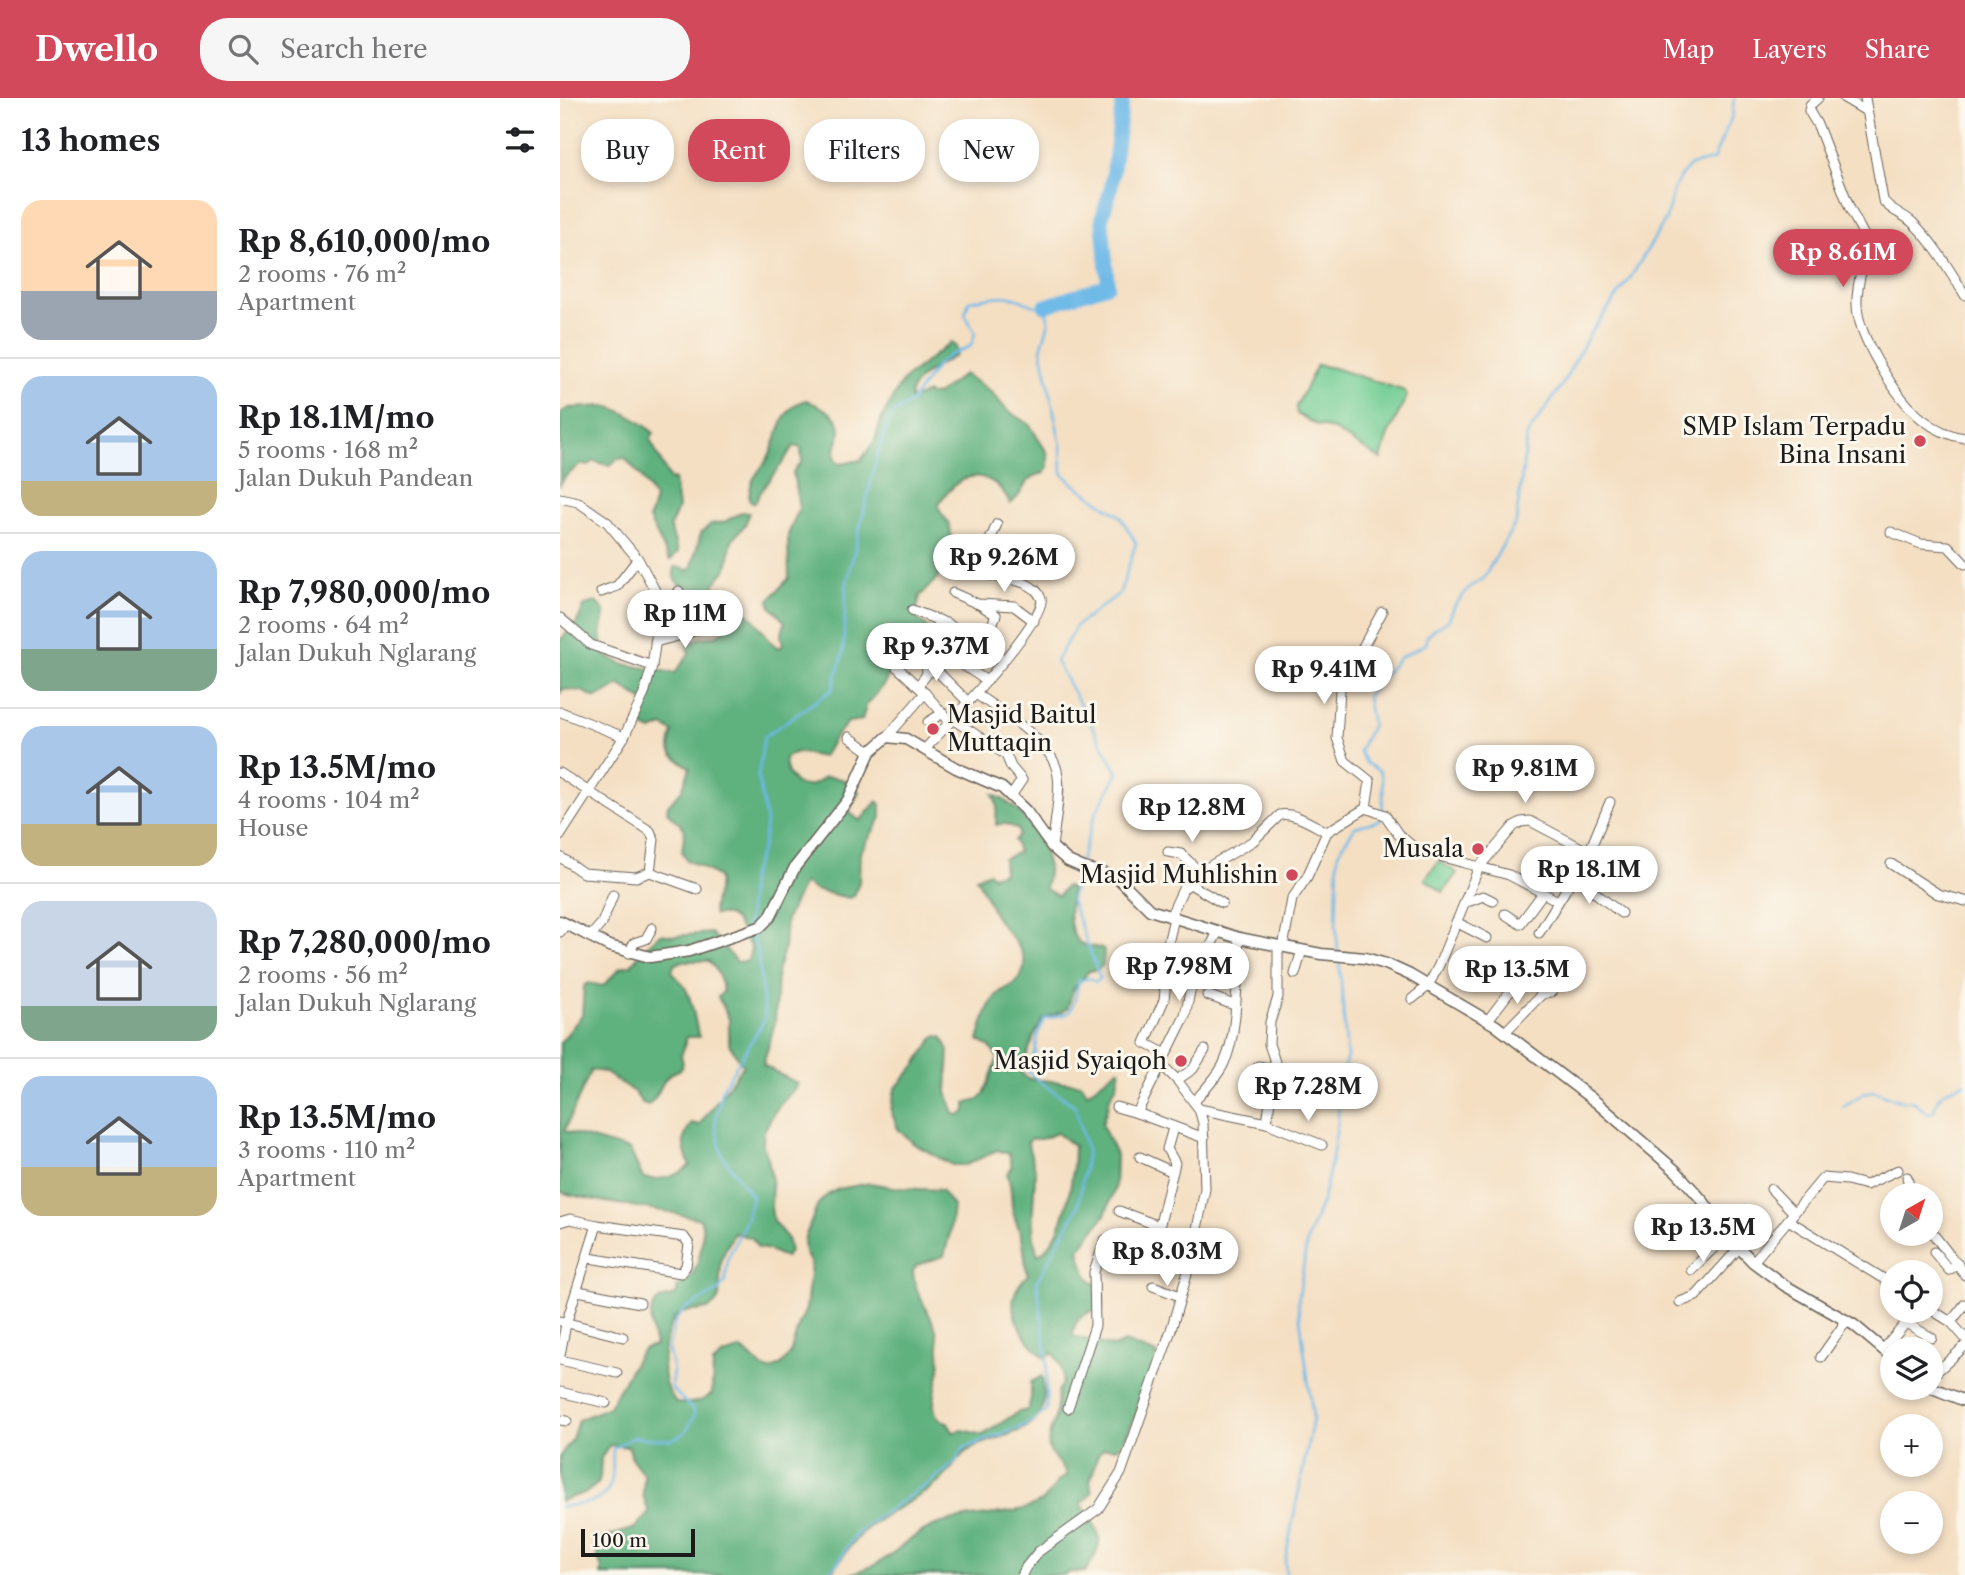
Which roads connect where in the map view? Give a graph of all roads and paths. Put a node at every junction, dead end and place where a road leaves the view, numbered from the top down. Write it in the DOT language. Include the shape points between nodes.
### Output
graph roads {
  1 [pos="1818,98"];
  2 [pos="1844,98"];
  3 [pos="1865,98"];
  4 [pos="1866,111"];
  5 [pos="1965,295"];
  6 [pos="1965,438"];
  7 [pos="560,498"];
  8 [pos="997,524"];
  9 [pos="1891,532"];
  10 [pos="638,559"];
  11 [pos="1965,564"];
  12 [pos="679,591"];
  13 [pos="601,592"];
  14 [pos="953,593"];
  15 [pos="978,604"];
  16 [pos="912,610"];
  17 [pos="660,611"];
  18 [pos="1382,612"];
  19 [pos="560,618"];
  20 [pos="939,620"];
  21 [pos="1034,621"];
  22 [pos="704,626"];
  23 [pos="655,642"];
  24 [pos="931,644"];
  25 [pos="983,646"];
  26 [pos="1003,660"];
  27 [pos="652,666"];
  28 [pos="897,667"];
  29 [pos="927,670"];
  30 [pos="988,681"];
  31 [pos="922,690"];
  32 [pos="975,694"];
  33 [pos="968,702"];
  34 [pos="561,712"];
  35 [pos="943,713"];
  36 [pos="952,721"];
  37 [pos="928,722"];
  38 [pos="624,737"];
  39 [pos="849,737"];
  40 [pos="887,737"];
  41 [pos="925,749"];
  42 [pos="870,752"];
  43 [pos="560,773"];
  44 [pos="590,791"];
  45 [pos="1011,796"];
  46 [pos="1610,802"];
  47 [pos="1366,808"];
  48 [pos="1327,832"];
  49 [pos="560,836"];
  50 [pos="1052,847"];
  51 [pos="1168,852"];
  52 [pos="1588,852"];
  53 [pos="560,858"];
  54 [pos="1891,864"];
  55 [pos="1479,867"];
  56 [pos="650,872"];
  57 [pos="1200,872"];
  58 [pos="1575,877"];
  59 [pos="1190,884"];
  60 [pos="697,889"];
  61 [pos="1543,893"];
  62 [pos="613,895"];
  63 [pos="1465,900"];
  64 [pos="1493,901"];
  65 [pos="1558,901"];
  66 [pos="1965,901"];
  67 [pos="1222,903"];
  68 [pos="1621,912"];
  69 [pos="1505,914"];
  70 [pos="1172,917"];
  71 [pos="1456,922"];
  72 [pos="562,926"];
  73 [pos="652,928"];
  74 [pos="1218,932"];
  75 [pos="1539,933"];
  76 [pos="590,937"];
  77 [pos="1239,938"];
  78 [pos="1487,938"];
  79 [pos="1280,947"];
  80 [pos="1302,950"];
  81 [pos="629,953"];
  82 [pos="1524,973"];
  83 [pos="1295,974"];
  84 [pos="1558,985"];
  85 [pos="1428,986"];
  86 [pos="1207,995"];
  87 [pos="1412,999"];
  88 [pos="1234,1004"];
  89 [pos="1488,1020"];
  90 [pos="1505,1032"];
  91 [pos="1205,1050"];
  92 [pos="1166,1054"];
  93 [pos="1161,1064"];
  94 [pos="1258,1066"];
  95 [pos="1275,1069"];
  96 [pos="1177,1080"];
  97 [pos="1197,1105"];
  98 [pos="1116,1107"];
  99 [pos="1137,1113"];
  100 [pos="1267,1123"];
  101 [pos="1173,1128"];
  102 [pos="1204,1138"];
  103 [pos="1322,1144"];
  104 [pos="1140,1157"];
  105 [pos="1898,1170"];
  106 [pos="1173,1172"];
  107 [pos="1907,1177"];
  108 [pos="1908,1183"];
  109 [pos="1771,1189"];
  110 [pos="1119,1211"];
  111 [pos="1791,1216"];
  112 [pos="560,1222"];
  113 [pos="597,1226"];
  114 [pos="1159,1226"];
  115 [pos="1727,1234"];
  116 [pos="1943,1246"];
  117 [pos="1739,1248"];
  118 [pos="1153,1252"];
  119 [pos="1934,1252"];
  120 [pos="589,1258"];
  121 [pos="1753,1262"];
  122 [pos="1190,1264"];
  123 [pos="1958,1264"];
  124 [pos="1691,1270"];
  125 [pos="1965,1275"];
  126 [pos="1880,1276"];
  127 [pos="1153,1286"];
  128 [pos="578,1291"];
  129 [pos="1180,1296"];
  130 [pos="1680,1302"];
  131 [pos="640,1303"];
  132 [pos="1965,1304"];
  133 [pos="1943,1317"];
  134 [pos="1847,1320"];
  135 [pos="1951,1322"];
  136 [pos="563,1323"];
  137 [pos="1908,1323"];
  138 [pos="623,1337"];
  139 [pos="1930,1337"];
  140 [pos="1965,1338"];
  141 [pos="1965,1346"];
  142 [pos="1880,1348"];
  143 [pos="560,1357"];
  144 [pos="1821,1357"];
  145 [pos="1943,1366"];
  146 [pos="617,1373"];
  147 [pos="560,1392"];
  148 [pos="1943,1392"];
  149 [pos="1965,1401"];
  150 [pos="606,1403"];
  151 [pos="1068,1408"];
  152 [pos="1022,1575"];
  1 -- 6 [label="street" via="1809,111 1867,241 1856,305 1865,338 1896,390 1919,417 1950,436"];
  2 -- 4 [label="street"];
  3 -- 4 [label="street"];
  4 -- 5 [label="street" via="1883,200 1913,222"];
  7 -- 10 [label="street" via="578,502 607,522"];
  8 -- 21 [label="street" via="977,569 1035,590 1042,602"];
  9 -- 11 [label="street" via="1921,544 1948,547"];
  10 -- 13 [label="street" via="617,586"];
  10 -- 17 [label="street" via="658,596"];
  12 -- 17 [label="street"];
  14 -- 15 [label="street"];
  15 -- 21 [label="street" via="1014,606"];
  15 -- 25 [label="street" via="996,615"];
  16 -- 20 [label="street"];
  17 -- 23 [label="street"];
  18 -- 47 [label="street" via="1340,689 1337,738 1345,761 1370,781"];
  19 -- 27 [label="street" via="591,645"];
  20 -- 24 [label="street"];
  20 -- 25 [label="street"];
  21 -- 26 [label="street"];
  22 -- 23 [label="street"];
  23 -- 27 [label="street"];
  24 -- 29 [label="street"];
  24 -- 30 [label="street"];
  25 -- 26 [label="street"];
  26 -- 30 [label="street"];
  27 -- 38 [label="street"];
  28 -- 31 [label="street"];
  29 -- 31 [label="street"];
  29 -- 33 [label="street" via="940,673"];
  30 -- 32 [label="street"];
  31 -- 35 [label="street"];
  31 -- 40 [label="street"];
  32 -- 33 [label="street"];
  32 -- 50 [label="street" via="1035,738 1054,762 1059,777"];
  33 -- 36 [label="street"];
  34 -- 38 [label="street"];
  35 -- 36 [label="street"];
  35 -- 37 [label="street"];
  36 -- 41 [label="street"];
  36 -- 45 [label="street" via="1006,755 1022,780"];
  38 -- 44 [label="street"];
  39 -- 42 [label="street"];
  40 -- 41 [label="main road" via="906,739"];
  40 -- 42 [label="main road"];
  41 -- 45 [label="main road"];
  42 -- 81 [label="main road" via="848,800 795,867 760,928 689,951 650,957"];
  43 -- 44 [label="street"];
  44 -- 49 [label="street"];
  44 -- 56 [label="street" via="653,835"];
  45 -- 50 [label="main road"];
  46 -- 52 [label="street"];
  47 -- 48 [label="street"];
  47 -- 55 [label="street" via="1381,813 1417,850"];
  48 -- 57 [label="street" via="1284,813 1253,841"];
  48 -- 79 [label="street" via="1292,899"];
  50 -- 70 [label="main road" via="1084,868 1117,877 1145,907"];
  51 -- 57 [label="street" via="1181,854"];
  52 -- 55 [label="street" via="1525,820 1514,826"];
  52 -- 58 [label="street"];
  53 -- 56 [label="street" via="583,873 636,877"];
  54 -- 66 [label="street" via="1938,894"];
  55 -- 61 [label="street" via="1509,875"];
  55 -- 63 [label="street"];
  56 -- 60 [label="street"];
  57 -- 59 [label="street"];
  58 -- 65 [label="street"];
  58 -- 68 [label="street"];
  59 -- 67 [label="street"];
  59 -- 70 [label="street"];
  61 -- 65 [label="street"];
  61 -- 69 [label="street" via="1520,924"];
  62 -- 76 [label="street" via="602,923"];
  63 -- 64 [label="street" via="1483,896"];
  63 -- 71 [label="street"];
  65 -- 75 [label="street"];
  70 -- 74 [label="main road"];
  70 -- 92 [label="street" via="1161,979 1164,1000 1145,1043"];
  71 -- 78 [label="street"];
  71 -- 85 [label="street"];
  72 -- 76 [label="main road"];
  73 -- 81 [label="street"];
  74 -- 77 [label="main road"];
  74 -- 92 [label="street" via="1192,982 1185,1016"];
  76 -- 81 [label="main road"];
  77 -- 79 [label="main road"];
  77 -- 88 [label="street"];
  79 -- 80 [label="main road"];
  79 -- 95 [label="street" via="1278,997 1269,1044"];
  80 -- 83 [label="street"];
  80 -- 85 [label="main road" via="1365,958"];
  82 -- 89 [label="street"];
  84 -- 90 [label="street" via="1542,994"];
  85 -- 87 [label="street"];
  85 -- 89 [label="main road"];
  86 -- 88 [label="street"];
  88 -- 97 [label="street" via="1234,1030 1224,1063"];
  89 -- 90 [label="main road"];
  90 -- 115 [label="main road" via="1676,1171"];
  91 -- 96 [label="street" via="1194,1069"];
  92 -- 93 [label="street"];
  93 -- 96 [label="street"];
  93 -- 99 [label="street"];
  94 -- 95 [label="street"];
  95 -- 100 [label="street"];
  96 -- 97 [label="street"];
  97 -- 100 [label="street"];
  97 -- 102 [label="street"];
  98 -- 99 [label="street"];
  99 -- 101 [label="street"];
  100 -- 103 [label="street"];
  101 -- 102 [label="street"];
  101 -- 106 [label="street" via="1167,1149 1174,1160"];
  102 -- 122 [label="street" via="1205,1189"];
  104 -- 106 [label="street"];
  105 -- 111 [label="street" via="1866,1185 1824,1178"];
  106 -- 114 [label="street"];
  107 -- 108 [label="street"];
  109 -- 111 [label="street"];
  110 -- 114 [label="street"];
  111 -- 121 [label="street"];
  111 -- 126 [label="street"];
  112 -- 113 [label="street" via="570,1219"];
  113 -- 120 [label="street"];
  113 -- 120 [label="street" via="684,1237 688,1244 686,1266 681,1273"];
  114 -- 118 [label="street"];
  115 -- 117 [label="main road"];
  115 -- 124 [label="street"];
  116 -- 123 [label="street"];
  117 -- 121 [label="main road"];
  117 -- 130 [label="street" via="1696,1296"];
  118 -- 122 [label="street"];
  118 -- 151 [label="street" via="1104,1241 1094,1272 1095,1326"];
  119 -- 123 [label="street" via="1949,1270"];
  120 -- 128 [label="street"];
  121 -- 134 [label="main road"];
  122 -- 129 [label="street"];
  123 -- 125 [label="street"];
  127 -- 129 [label="street"];
  128 -- 131 [label="street"];
  128 -- 136 [label="street"];
  129 -- 152 [label="street" via="1121,1474 1098,1509 1038,1552"];
  132 -- 135 [label="street"];
  133 -- 135 [label="street"];
  134 -- 142 [label="main road"];
  134 -- 144 [label="street"];
  135 -- 140 [label="street"];
  136 -- 138 [label="street"];
  136 -- 143 [label="street"];
  137 -- 139 [label="street"];
  141 -- 145 [label="street"];
  143 -- 146 [label="street"];
  147 -- 150 [label="street"];
  148 -- 149 [label="main road"];
}
